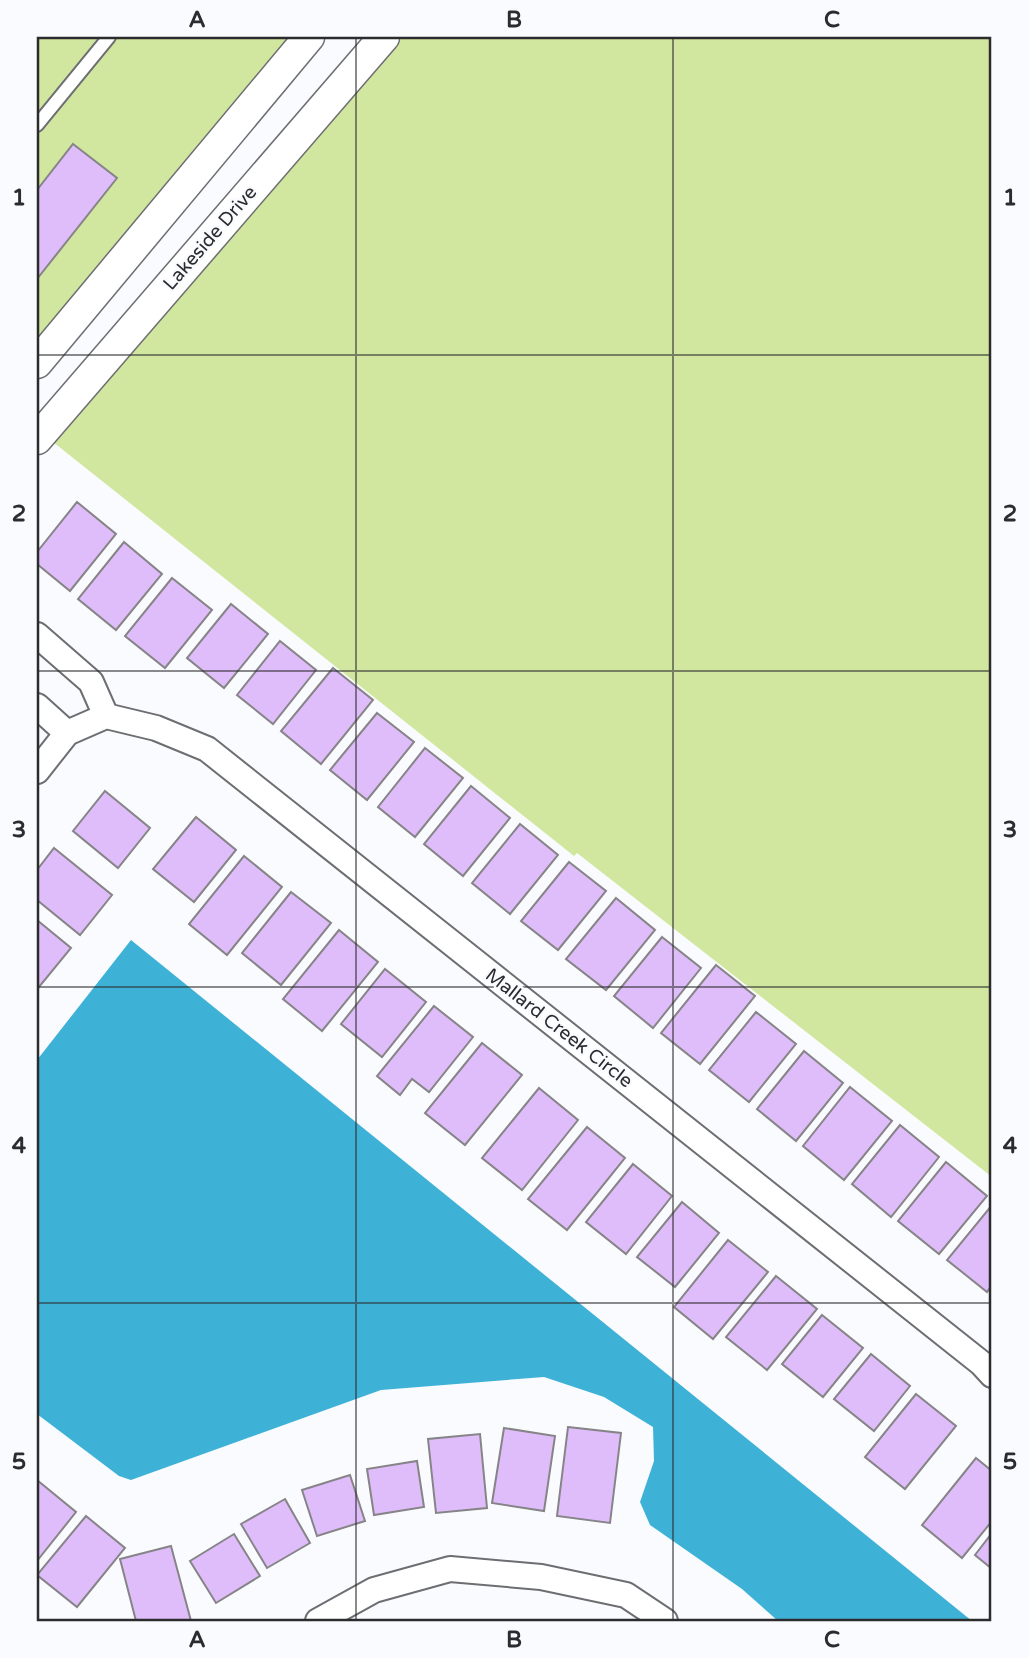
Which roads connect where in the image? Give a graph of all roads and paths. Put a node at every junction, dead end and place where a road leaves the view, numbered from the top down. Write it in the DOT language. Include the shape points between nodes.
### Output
graph roads {
  1 [pos="109,37"];
  2 [pos="309,37"];
  3 [pos="384,37"];
  4 [pos="37,125"];
  5 [pos="37,363"];
  6 [pos="37,439"];
  7 [pos="37,635"];
  8 [pos="37,706"];
  9 [pos="106,716"];
  10 [pos="67,733"];
  11 [pos="37,771"];
  12 [pos="992,1375"];
  13 [pos="318,1621"];
  14 [pos="665,1621"];
  1 -- 4 [label="lane"];
  2 -- 5 [label="street"];
  3 -- 6 [label="street, Lakeside Drive"];
  7 -- 9 [label="street" via="90,682"];
  8 -- 10 [label="street"];
  9 -- 10 [label="street"];
  9 -- 12 [label="street, Mallard Creek Circle" via="156,728 207,749 960,1345"];
  10 -- 11 [label="street"];
  13 -- 14 [label="street" via="374,1590 450,1569 541,1577 626,1595"];
}
